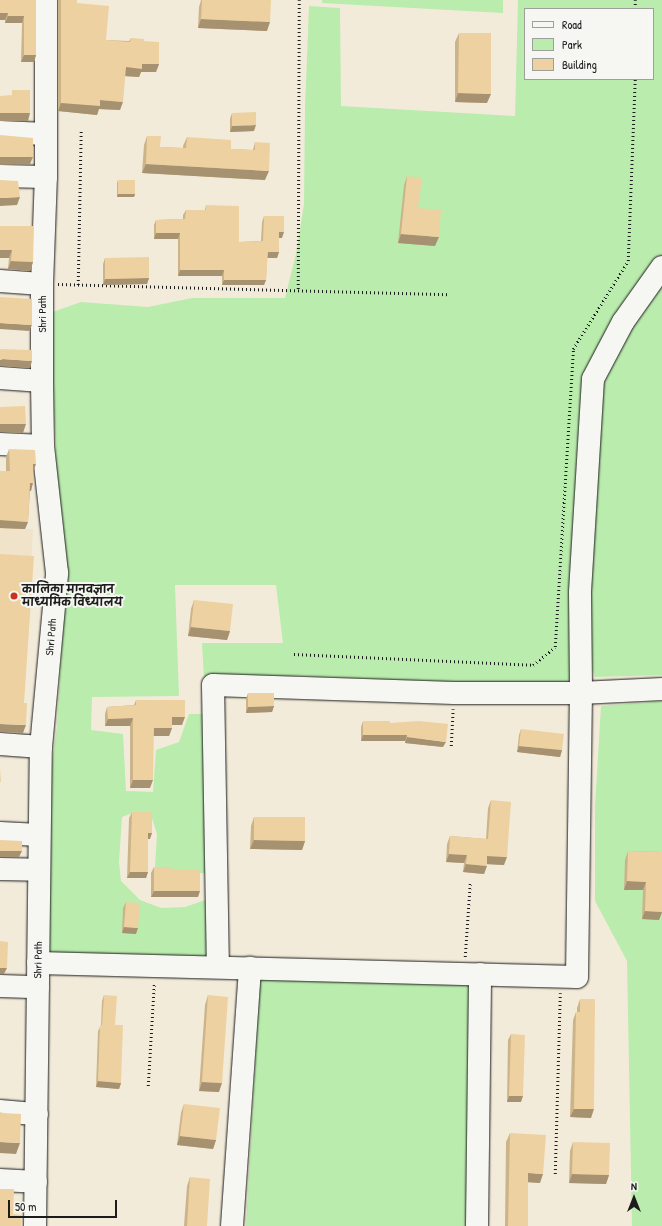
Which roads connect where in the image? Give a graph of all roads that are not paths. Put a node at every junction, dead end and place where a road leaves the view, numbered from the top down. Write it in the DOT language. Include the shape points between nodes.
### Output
graph roads {
  1 [pos="46,0"];
  2 [pos="0,132"];
  3 [pos="46,134"];
  4 [pos="0,176"];
  5 [pos="46,177"];
  6 [pos="662,268"];
  7 [pos="0,281"];
  8 [pos="42,284"];
  9 [pos="0,378"];
  10 [pos="42,381"];
  11 [pos="0,444"];
  12 [pos="43,446"];
  13 [pos="662,689"];
  14 [pos="581,693"];
  15 [pos="0,744"];
  16 [pos="41,747"];
  17 [pos="0,832"];
  18 [pos="39,834"];
  19 [pos="0,869"];
  20 [pos="39,870"];
  21 [pos="38,963"];
  22 [pos="218,967"];
  23 [pos="250,968"];
  24 [pos="472,974"];
  25 [pos="0,986"];
  26 [pos="38,987"];
  27 [pos="0,1111"];
  28 [pos="37,1114"];
  29 [pos="0,1180"];
  30 [pos="36,1182"];
  31 [pos="35,1226"];
  32 [pos="232,1226"];
  33 [pos="477,1226"];
  1 -- 3 [label="street, Shri Path"];
  2 -- 3 [label="street"];
  3 -- 5 [label="street, Shri Path"];
  4 -- 5 [label="street"];
  5 -- 8 [label="street, Shri Path"];
  6 -- 14 [label="street" via="622,322 593,379 580,593"];
  7 -- 8 [label="street"];
  8 -- 10 [label="street, Shri Path"];
  9 -- 10 [label="street"];
  10 -- 12 [label="street, Shri Path"];
  11 -- 12 [label="street"];
  12 -- 16 [label="street, Shri Path" via="57,573"];
  13 -- 14 [label="street"];
  14 -- 22 [label="street" via="454,693 213,685"];
  14 -- 24 [label="street" via="577,977"];
  15 -- 16 [label="street"];
  16 -- 18 [label="street, Shri Path"];
  17 -- 18 [label="street"];
  18 -- 20 [label="street, Shri Path"];
  19 -- 20 [label="street"];
  20 -- 21 [label="street, Shri Path"];
  21 -- 22 [label="street"];
  21 -- 26 [label="street, Shri Path"];
  22 -- 23 [label="street"];
  23 -- 24 [label="street"];
  23 -- 32 [label="street"];
  24 -- 33 [label="street"];
  25 -- 26 [label="street"];
  26 -- 28 [label="street, Shri Path"];
  27 -- 28 [label="street"];
  28 -- 30 [label="street, Shri Path"];
  29 -- 30 [label="street"];
  30 -- 31 [label="street, Shri Path"];
}
